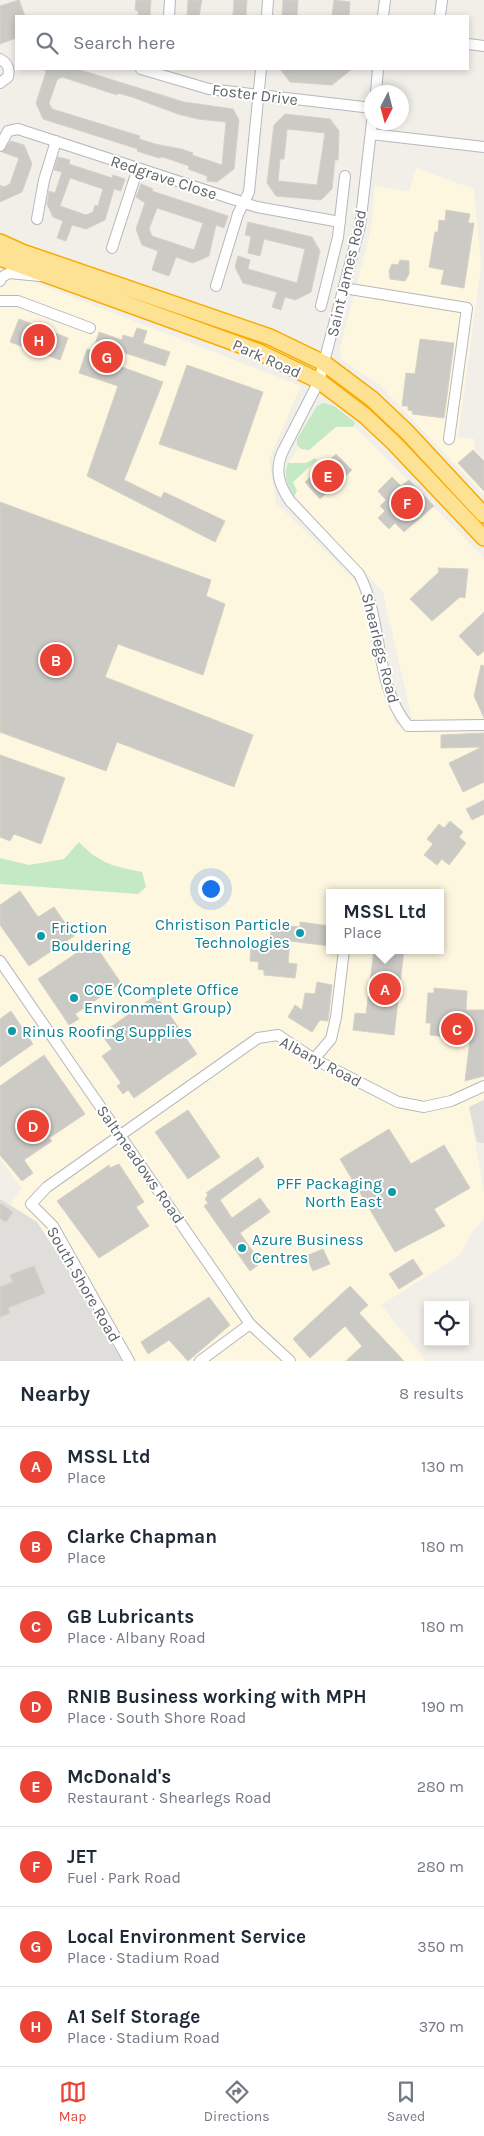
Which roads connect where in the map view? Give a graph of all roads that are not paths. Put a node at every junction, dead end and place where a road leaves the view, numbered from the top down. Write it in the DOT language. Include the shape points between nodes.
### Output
graph roads {
  1 [pos="170,0"];
  2 [pos="268,0"];
  3 [pos="385,0"];
  4 [pos="442,0"];
  5 [pos="168,15"];
  6 [pos="267,15"];
  7 [pos="383,15"];
  8 [pos="440,15"];
  9 [pos="469,44"];
  10 [pos="484,46"];
  11 [pos="0,59"];
  12 [pos="148,70"];
  13 [pos="261,70"];
  14 [pos="378,70"];
  15 [pos="162,72"];
  16 [pos="0,83"];
  17 [pos="377,85"];
  18 [pos="258,95"];
  19 [pos="364,107"];
  20 [pos="371,130"];
  21 [pos="371,134"];
  22 [pos="56,141"];
  23 [pos="0,146"];
  24 [pos="484,146"];
  25 [pos="138,168"];
  26 [pos="345,176"];
  27 [pos="244,204"];
  28 [pos="37,219"];
  29 [pos="340,222"];
  30 [pos="0,242"];
  31 [pos="112,248"];
  32 [pos="0,258"];
  33 [pos="46,276"];
  34 [pos="0,281"];
  35 [pos="216,286"];
  36 [pos="344,288"];
  37 [pos="0,301"];
  38 [pos="321,306"];
  39 [pos="232,324"];
  40 [pos="90,328"];
  41 [pos="226,340"];
  42 [pos="324,363"];
  43 [pos="319,382"];
  44 [pos="449,439"];
  45 [pos="484,515"];
  46 [pos="484,538"];
  47 [pos="484,725"];
  48 [pos="344,954"];
  49 [pos="0,961"];
  50 [pos="314,1059"];
  51 [pos="484,1086"];
  52 [pos="120,1136"];
  53 [pos="250,1324"];
  54 [pos="129,1361"];
  55 [pos="200,1361"];
  56 [pos="290,1361"];
  1 -- 5 [label="street"];
  2 -- 6 [label="street"];
  3 -- 7 [label="street"];
  4 -- 8 [label="street"];
  9 -- 10 [label="street"];
  11 -- 16 [label="street" via="9,69 8,77"];
  12 -- 15 [label="street, Foster Drive"];
  13 -- 18 [label="street"];
  14 -- 17 [label="street"];
  15 -- 18 [label="street, Foster Drive" via="198,87"];
  18 -- 19 [label="street, Foster Drive"];
  18 -- 27 [label="street" via="249,192"];
  20 -- 21 [label="street, Saint James Road"];
  21 -- 24 [label="street"];
  21 -- 36 [label="street, Saint James Road" via="360,226"];
  22 -- 23 [label="street, Redgrave Close" via="12,129 6,133"];
  22 -- 25 [label="street, Redgrave Close"];
  22 -- 28 [label="street"];
  25 -- 27 [label="street, Redgrave Close"];
  25 -- 31 [label="street"];
  26 -- 29 [label="street"];
  27 -- 29 [label="street, Redgrave Close"];
  27 -- 35 [label="street"];
  29 -- 38 [label="street"];
  30 -- 39 [label="highway, Park Road"];
  32 -- 33 [label="highway, Park Road"];
  33 -- 34 [label="street" via="9,273"];
  33 -- 41 [label="highway, Park Road"];
  36 -- 42 [label="street, Saint James Road"];
  36 -- 44 [label="street" via="467,308"];
  37 -- 40 [label="street" via="18,301"];
  39 -- 41 [label="highway"];
  39 -- 42 [label="highway, Park Road" via="270,337"];
  41 -- 43 [label="highway, Park Road" via="257,351"];
  42 -- 43 [label="street, Saint James Road"];
  42 -- 45 [label="highway, Park Road" via="372,399 408,432"];
  43 -- 46 [label="highway, Park Road" via="394,442"];
  43 -- 47 [label="street, Shearlegs Road" via="278,460 281,488 363,580 385,676 397,712 408,726"];
  48 -- 50 [label="street" via="331,1039"];
  49 -- 52 [label="street, Saltmeadows Road"];
  50 -- 51 [label="street, Albany Road" via="398,1102 424,1108 451,1101"];
  50 -- 52 [label="street, Albany Road" via="278,1035 258,1038"];
  52 -- 53 [label="street, Saltmeadows Road"];
  52 -- 54 [label="street, South Shore Road" via="47,1186 31,1204 53,1226"];
  53 -- 55 [label="street"];
  53 -- 56 [label="street, Saltmeadows Road"];
}
